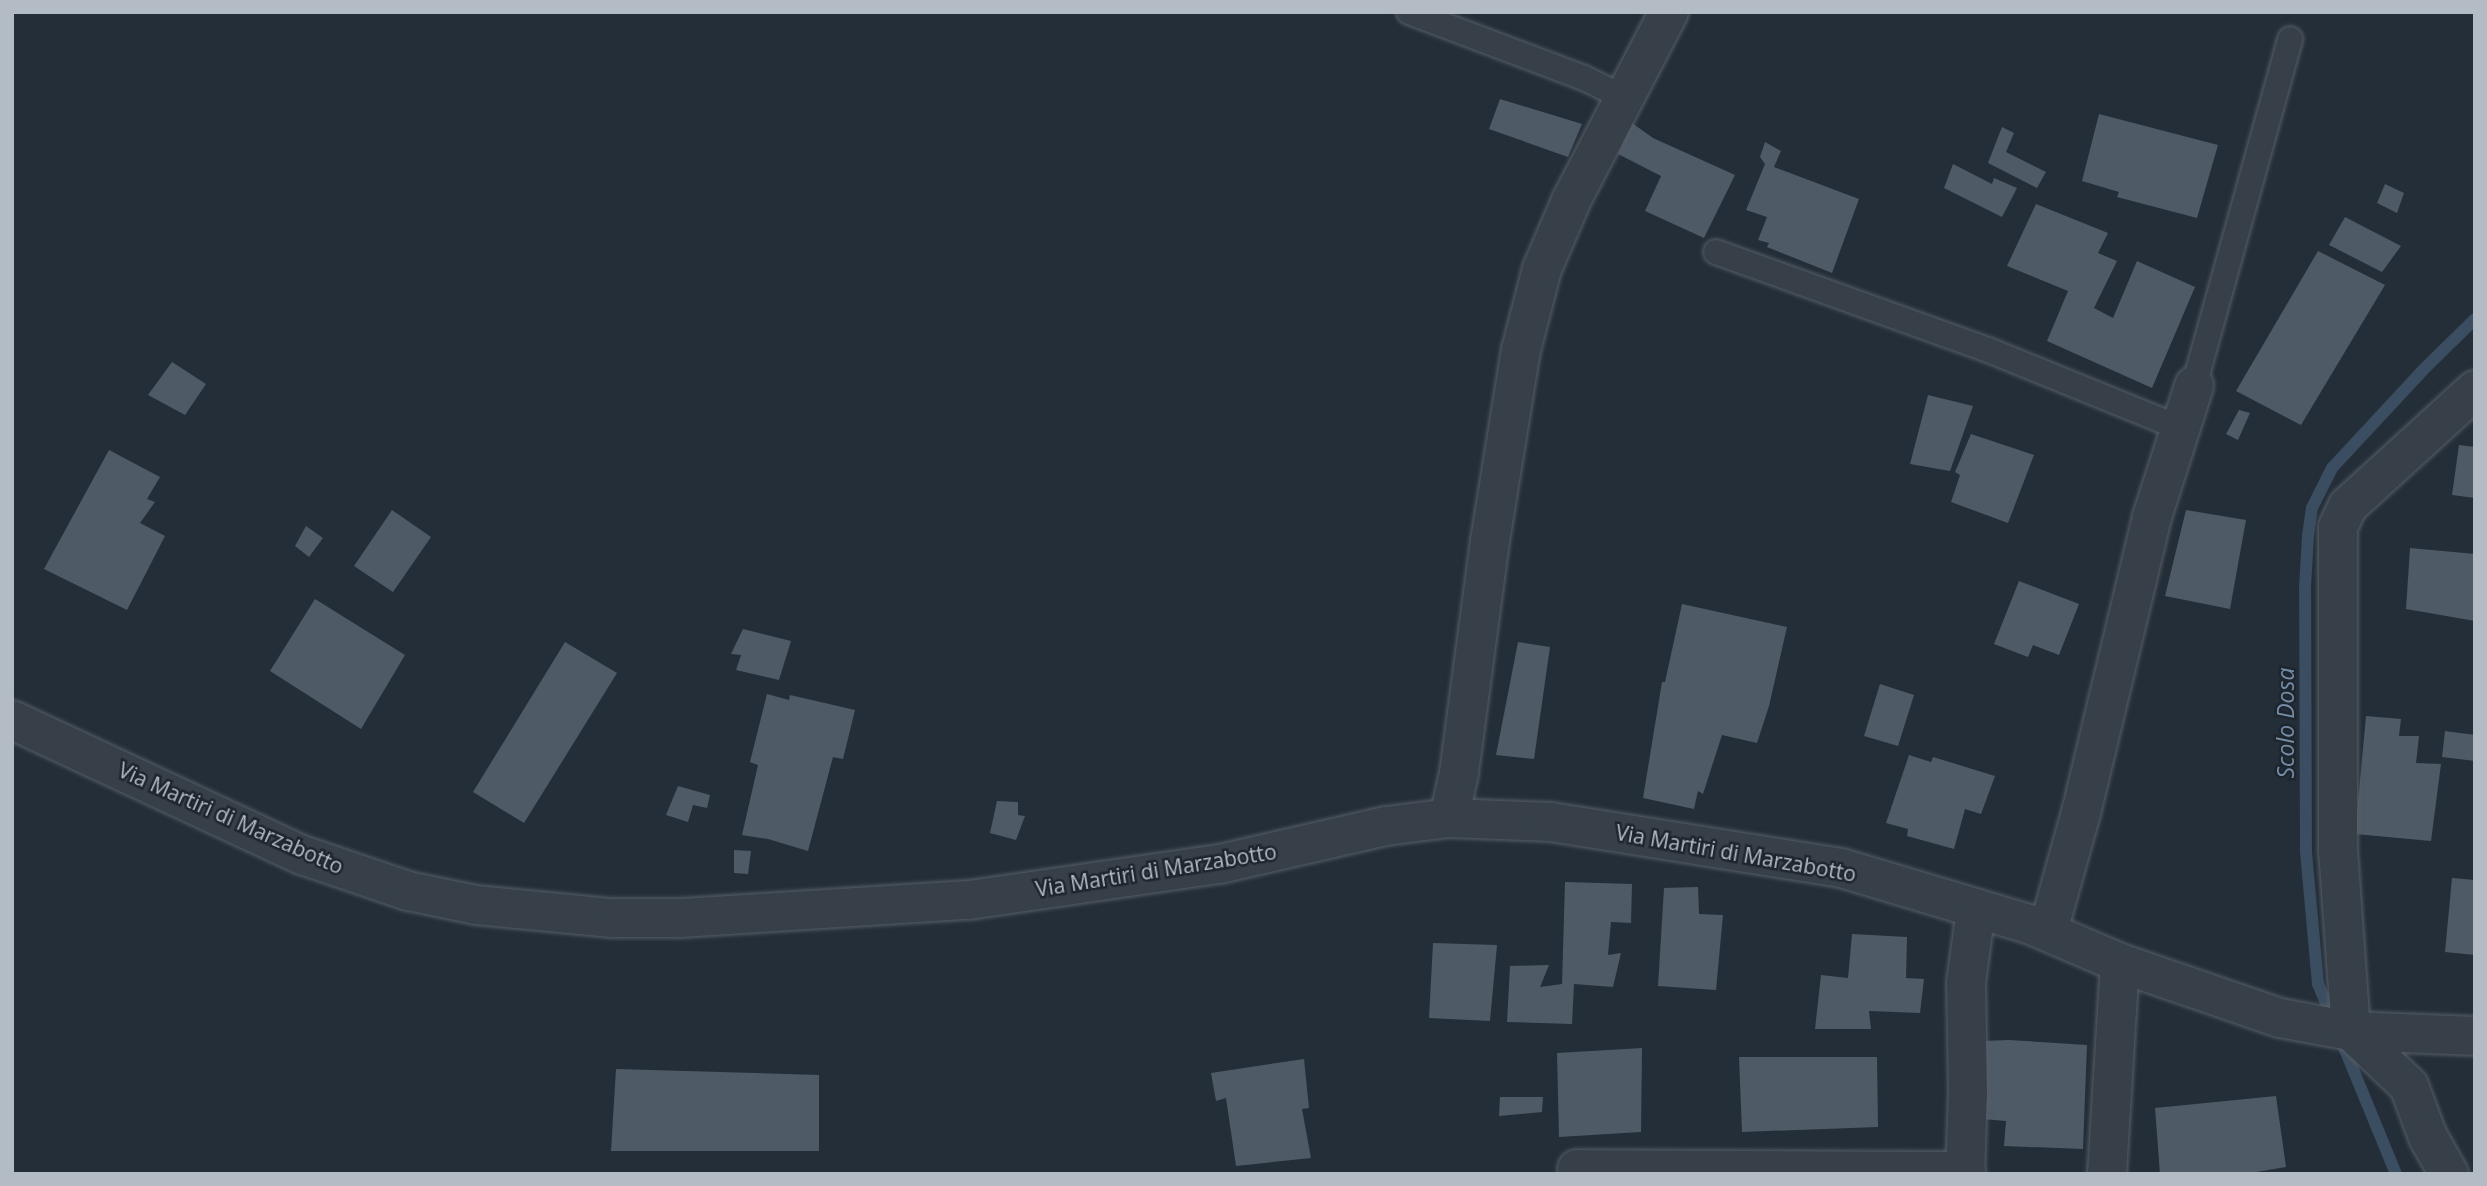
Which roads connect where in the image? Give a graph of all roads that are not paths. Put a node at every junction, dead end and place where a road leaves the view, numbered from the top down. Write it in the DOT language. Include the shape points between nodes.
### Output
graph roads {
  1 [pos="1409,12"];
  2 [pos="1669,12"];
  3 [pos="2290,39"];
  4 [pos="1625,98"];
  5 [pos="1716,252"];
  6 [pos="2194,386"];
  7 [pos="2475,390"];
  8 [pos="2180,428"];
  9 [pos="12,720"];
  10 [pos="1448,818"];
  11 [pos="1976,909"];
  12 [pos="2048,932"];
  13 [pos="2120,962"];
  14 [pos="2351,1031"];
  15 [pos="2466,1035"];
  16 [pos="2409,1086"];
  17 [pos="1577,1169"];
  18 [pos="1965,1172"];
  19 [pos="2107,1174"];
  20 [pos="2449,1174"];
  1 -- 4 [label="lane"];
  2 -- 4 [label="street"];
  3 -- 6 [label="lane"];
  4 -- 10 [label="street" via="1571,201 1542,269 1521,350 1459,773"];
  5 -- 8 [label="lane" via="1989,351"];
  6 -- 8 [label="street"];
  7 -- 14 [label="street" via="2348,506 2338,527 2338,851"];
  8 -- 12 [label="street" via="2152,517"];
  9 -- 10 [label="street, Via Martiri di Marzabotto" via="302,855 408,891 541,913 680,918 970,900 1220,864 1386,825"];
  10 -- 11 [label="street, Via Martiri di Marzabotto" via="1551,822 1841,868"];
  11 -- 12 [label="street, Via Martiri di Marzabotto"];
  11 -- 18 [label="street" via="1966,983"];
  12 -- 13 [label="street, Via Martiri di Marzabotto"];
  13 -- 14 [label="street, Via Martiri di Marzabotto" via="2280,1018"];
  13 -- 19 [label="street"];
  14 -- 15 [label="street, Via Martiri di Marzabotto"];
  14 -- 16 [label="street"];
  15 -- 16 [label="street" via="2437,1044"];
  16 -- 20 [label="street"];
  17 -- 18 [label="street"];
}
